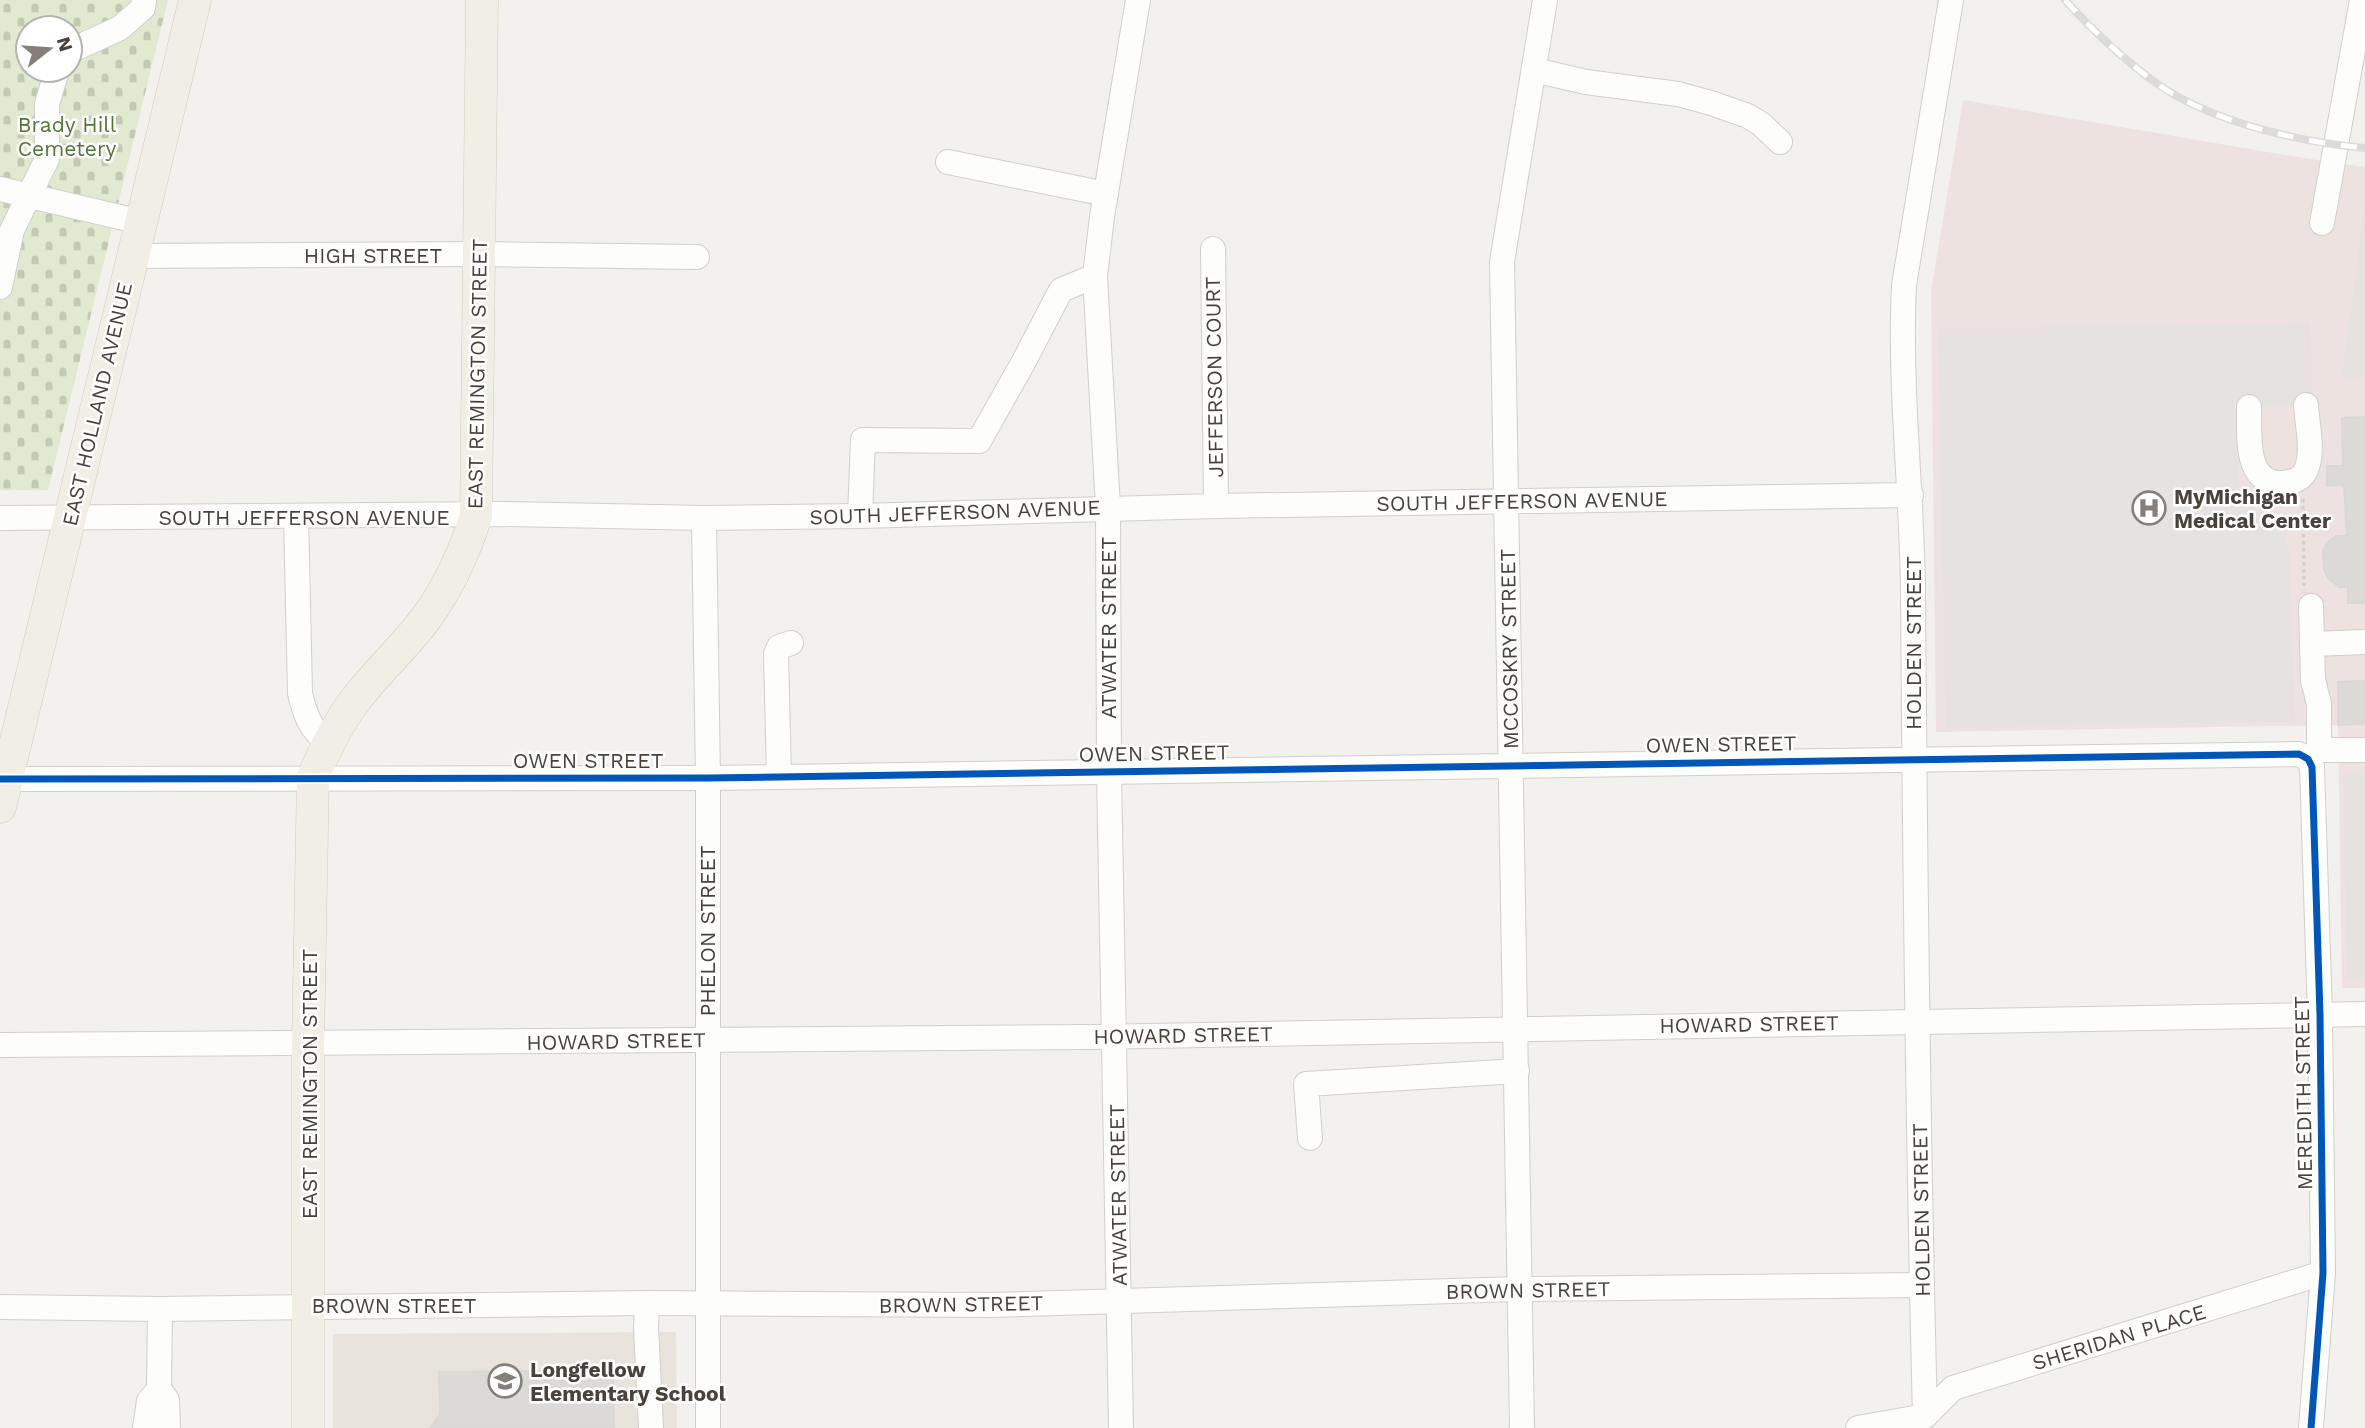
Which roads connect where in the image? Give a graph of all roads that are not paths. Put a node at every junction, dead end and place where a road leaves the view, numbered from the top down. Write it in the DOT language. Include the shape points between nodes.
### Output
graph roads {
  1 [pos="144,0"];
  2 [pos="195,0"];
  3 [pos="482,0"];
  4 [pos="1138,0"];
  5 [pos="1545,0"];
  6 [pos="1951,0"];
  7 [pos="2362,0"];
  8 [pos="84,45"];
  9 [pos="1534,70"];
  10 [pos="53,84"];
  11 [pos="1780,142"];
  12 [pos="948,162"];
  13 [pos="0,189"];
  14 [pos="1106,194"];
  15 [pos="30,196"];
  16 [pos="141,222"];
  17 [pos="2322,223"];
  18 [pos="1213,249"];
  19 [pos="480,254"];
  20 [pos="133,256"];
  21 [pos="697,257"];
  22 [pos="1095,276"];
  23 [pos="0,287"];
  24 [pos="2306,405"];
  25 [pos="2249,407"];
  26 [pos="1910,495"];
  27 [pos="1507,501"];
  28 [pos="1216,506"];
  29 [pos="1108,508"];
  30 [pos="296,516"];
  31 [pos="476,516"];
  32 [pos="860,516"];
  33 [pos="704,517"];
  34 [pos="0,518"];
  35 [pos="70,518"];
  36 [pos="2307,596"];
  37 [pos="2365,642"];
  38 [pos="790,643"];
  39 [pos="2312,644"];
  40 [pos="328,743"];
  41 [pos="2365,750"];
  42 [pos="2314,755"];
  43 [pos="1914,759"];
  44 [pos="1511,764"];
  45 [pos="1109,771"];
  46 [pos="313,777"];
  47 [pos="779,777"];
  48 [pos="708,778"];
  49 [pos="2,788"];
  50 [pos="2365,1014"];
  51 [pos="2320,1015"];
  52 [pos="1917,1020"];
  53 [pos="1517,1029"];
  54 [pos="1115,1037"];
  55 [pos="707,1040"];
  56 [pos="309,1044"];
  57 [pos="0,1045"];
  58 [pos="1517,1072"];
  59 [pos="1310,1138"];
  60 [pos="2323,1273"];
  61 [pos="1922,1285"];
  62 [pos="1519,1289"];
  63 [pos="1120,1300"];
  64 [pos="647,1303"];
  65 [pos="708,1304"];
  66 [pos="307,1306"];
  67 [pos="0,1307"];
  68 [pos="160,1309"];
  69 [pos="159,1388"];
  70 [pos="1931,1422"];
  71 [pos="145,1428"];
  72 [pos="168,1428"];
  73 [pos="308,1428"];
  74 [pos="651,1428"];
  75 [pos="708,1428"];
  76 [pos="1121,1428"];
  77 [pos="1522,1428"];
  78 [pos="1858,1428"];
  79 [pos="2311,1428"];
  1 -- 8 [label="street" via="143,8 120,28"];
  2 -- 16 [label="main road, EAST HOLLAND AVENUE"];
  3 -- 19 [label="main road, EAST REMINGTON STREET"];
  4 -- 14 [label="street, ATWATER STREET"];
  5 -- 9 [label="street, MCCOSKRY STREET"];
  6 -- 26 [label="street, HOLDEN STREET" via="1904,285"];
  7 -- 17 [label="street"];
  9 -- 11 [label="street" via="1711,103 1748,116"];
  9 -- 27 [label="street, MCCOSKRY STREET" via="1502,262"];
  10 -- 15 [label="street" via="47,104 47,159"];
  12 -- 14 [label="street"];
  13 -- 15 [label="street"];
  14 -- 22 [label="street, ATWATER STREET"];
  15 -- 16 [label="street"];
  15 -- 23 [label="street" via="12,230"];
  16 -- 20 [label="main road, EAST HOLLAND AVENUE"];
  18 -- 28 [label="street, JEFFERSON COURT"];
  19 -- 20 [label="street, HIGH STREET"];
  19 -- 21 [label="street, HIGH STREET"];
  19 -- 31 [label="main road, EAST REMINGTON STREET"];
  20 -- 35 [label="main road, EAST HOLLAND AVENUE"];
  22 -- 29 [label="street, ATWATER STREET"];
  22 -- 32 [label="street" via="1061,290 979,441 863,440"];
  24 -- 25 [label="street" via="2309,459 2297,481 2287,483 2269,481 2253,467"];
  26 -- 27 [label="street, SOUTH JEFFERSON AVENUE"];
  26 -- 43 [label="street, HOLDEN STREET"];
  27 -- 28 [label="street, SOUTH JEFFERSON AVENUE"];
  27 -- 44 [label="street, MCCOSKRY STREET"];
  28 -- 29 [label="street, SOUTH JEFFERSON AVENUE"];
  29 -- 32 [label="street, SOUTH JEFFERSON AVENUE"];
  29 -- 45 [label="street, ATWATER STREET"];
  30 -- 31 [label="street, SOUTH JEFFERSON AVENUE"];
  30 -- 35 [label="street, SOUTH JEFFERSON AVENUE"];
  30 -- 40 [label="street" via="300,693 305,716"];
  31 -- 33 [label="street, SOUTH JEFFERSON AVENUE"];
  31 -- 40 [label="main road, EAST REMINGTON STREET" via="446,587 423,622 356,699"];
  32 -- 33 [label="street, SOUTH JEFFERSON AVENUE"];
  33 -- 48 [label="street, PHELON STREET"];
  34 -- 35 [label="street, SOUTH JEFFERSON AVENUE"];
  35 -- 49 [label="main road, EAST HOLLAND AVENUE"];
  36 -- 39 [label="street, MEREDITH STREET"];
  37 -- 39 [label="street"];
  38 -- 47 [label="street" via="779,647 776,654"];
  39 -- 42 [label="street, MEREDITH STREET" via="2319,704"];
  40 -- 46 [label="main road, EAST REMINGTON STREET"];
  41 -- 42 [label="street, OWEN STREET"];
  42 -- 43 [label="street, OWEN STREET"];
  42 -- 51 [label="street, MEREDITH STREET"];
  43 -- 44 [label="street, OWEN STREET"];
  43 -- 52 [label="street, HOLDEN STREET"];
  44 -- 45 [label="street, OWEN STREET"];
  44 -- 53 [label="street, MCCOSKRY STREET"];
  45 -- 47 [label="street, OWEN STREET"];
  45 -- 54 [label="street, ATWATER STREET"];
  46 -- 48 [label="street, OWEN STREET"];
  46 -- 49 [label="street, OWEN STREET"];
  46 -- 56 [label="main road, EAST REMINGTON STREET"];
  47 -- 48 [label="street, OWEN STREET"];
  48 -- 55 [label="street, PHELON STREET"];
  50 -- 51 [label="street, HOWARD STREET"];
  51 -- 52 [label="street, HOWARD STREET"];
  51 -- 60 [label="street, MEREDITH STREET"];
  52 -- 53 [label="street, HOWARD STREET"];
  52 -- 61 [label="street, HOLDEN STREET"];
  53 -- 54 [label="street, HOWARD STREET"];
  53 -- 58 [label="street, MCCOSKRY STREET"];
  54 -- 55 [label="street, HOWARD STREET"];
  54 -- 63 [label="street, ATWATER STREET"];
  55 -- 56 [label="street, HOWARD STREET"];
  55 -- 65 [label="street, PHELON STREET"];
  56 -- 57 [label="street, HOWARD STREET"];
  56 -- 66 [label="main road, EAST REMINGTON STREET"];
  58 -- 59 [label="street" via="1306,1084"];
  58 -- 62 [label="street, MCCOSKRY STREET"];
  60 -- 70 [label="street, SHERIDAN PLACE" via="1953,1388"];
  60 -- 79 [label="street, MEREDITH STREET"];
  61 -- 62 [label="street, BROWN STREET"];
  61 -- 70 [label="street, HOLDEN STREET"];
  62 -- 63 [label="street, BROWN STREET"];
  62 -- 77 [label="street, MCCOSKRY STREET"];
  63 -- 65 [label="street, BROWN STREET" via="990,1305"];
  63 -- 76 [label="street, ATWATER STREET"];
  64 -- 65 [label="street, BROWN STREET"];
  64 -- 66 [label="street, BROWN STREET"];
  64 -- 74 [label="street"];
  65 -- 75 [label="street, PHELON STREET"];
  66 -- 68 [label="street, BROWN STREET"];
  66 -- 73 [label="main road, EAST REMINGTON STREET"];
  67 -- 68 [label="street, BROWN STREET"];
  68 -- 69 [label="street"];
  69 -- 71 [label="street" via="149,1401"];
  69 -- 72 [label="street" via="167,1399"];
  70 -- 78 [label="street"];
}
